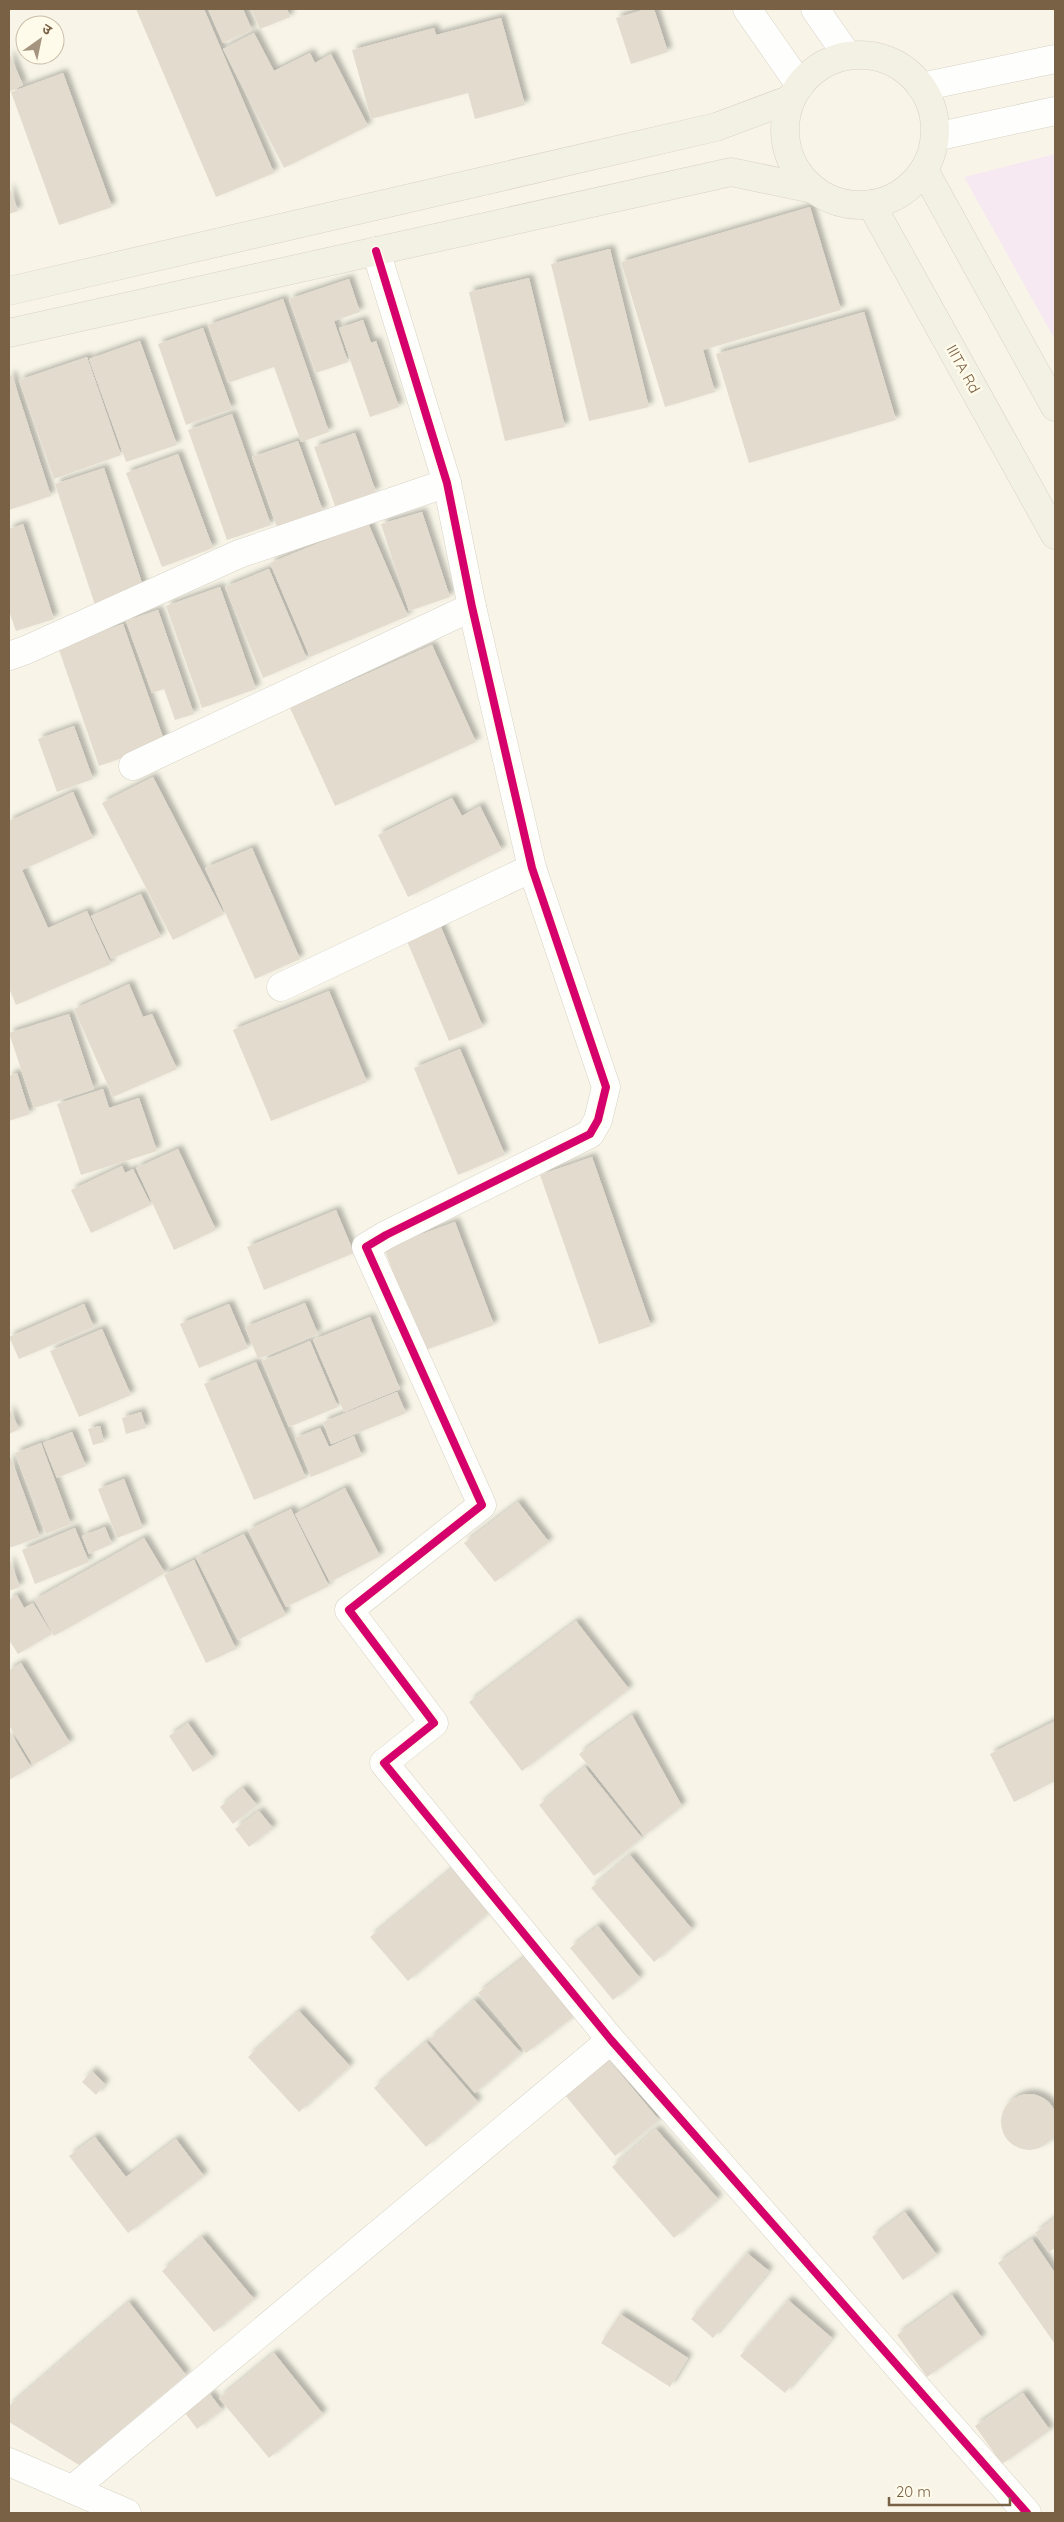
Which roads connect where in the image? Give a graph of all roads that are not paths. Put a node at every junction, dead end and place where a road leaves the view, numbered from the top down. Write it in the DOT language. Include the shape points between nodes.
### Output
graph roads {
  1 [pos="747,9"];
  2 [pos="815,9"];
  3 [pos="846,55"];
  4 [pos="1055,58"];
  5 [pos="921,87"];
  6 [pos="795,92"];
  7 [pos="1055,111"];
  8 [pos="935,137"];
  9 [pos="924,170"];
  10 [pos="814,189"];
  11 [pos="871,204"];
  12 [pos="376,251"];
  13 [pos="9,291"];
  14 [pos="9,332"];
  15 [pos="1055,407"];
  16 [pos="447,483"];
  17 [pos="1055,535"];
  18 [pos="472,607"];
  19 [pos="14,646"];
  20 [pos="133,766"];
  21 [pos="532,868"];
  22 [pos="281,987"];
  23 [pos="611,2040"];
  24 [pos="9,2462"];
  25 [pos="73,2489"];
  26 [pos="127,2513"];
  27 [pos="1027,2513"];
  1 -- 6 [label="street"];
  2 -- 3 [label="street"];
  3 -- 5 [label="main road" via="871,55 895,63 914,77"];
  3 -- 6 [label="main road" via="823,63 804,79"];
  4 -- 5 [label="street"];
  5 -- 8 [label="main road" via="929,98"];
  6 -- 10 [label="main road" via="784,123 787,147 796,170"];
  6 -- 13 [label="main road" via="716,127"];
  7 -- 8 [label="street"];
  8 -- 9 [label="main road"];
  9 -- 11 [label="main road" via="908,189"];
  9 -- 15 [label="main road"];
  10 -- 11 [label="main road" via="835,201"];
  10 -- 12 [label="main road" via="731,172"];
  11 -- 17 [label="main road, IIITA Rd"];
  12 -- 14 [label="main road"];
  12 -- 16 [label="street"];
  16 -- 18 [label="street"];
  16 -- 19 [label="street" via="239,554"];
  18 -- 20 [label="street"];
  18 -- 21 [label="street"];
  21 -- 22 [label="street"];
  21 -- 23 [label="street" via="606,1087 598,1120 590,1134 366,1247 482,1505 349,1610 434,1723 384,1763"];
  23 -- 25 [label="street"];
  23 -- 27 [label="street"];
  24 -- 25 [label="street"];
  25 -- 26 [label="street"];
}
